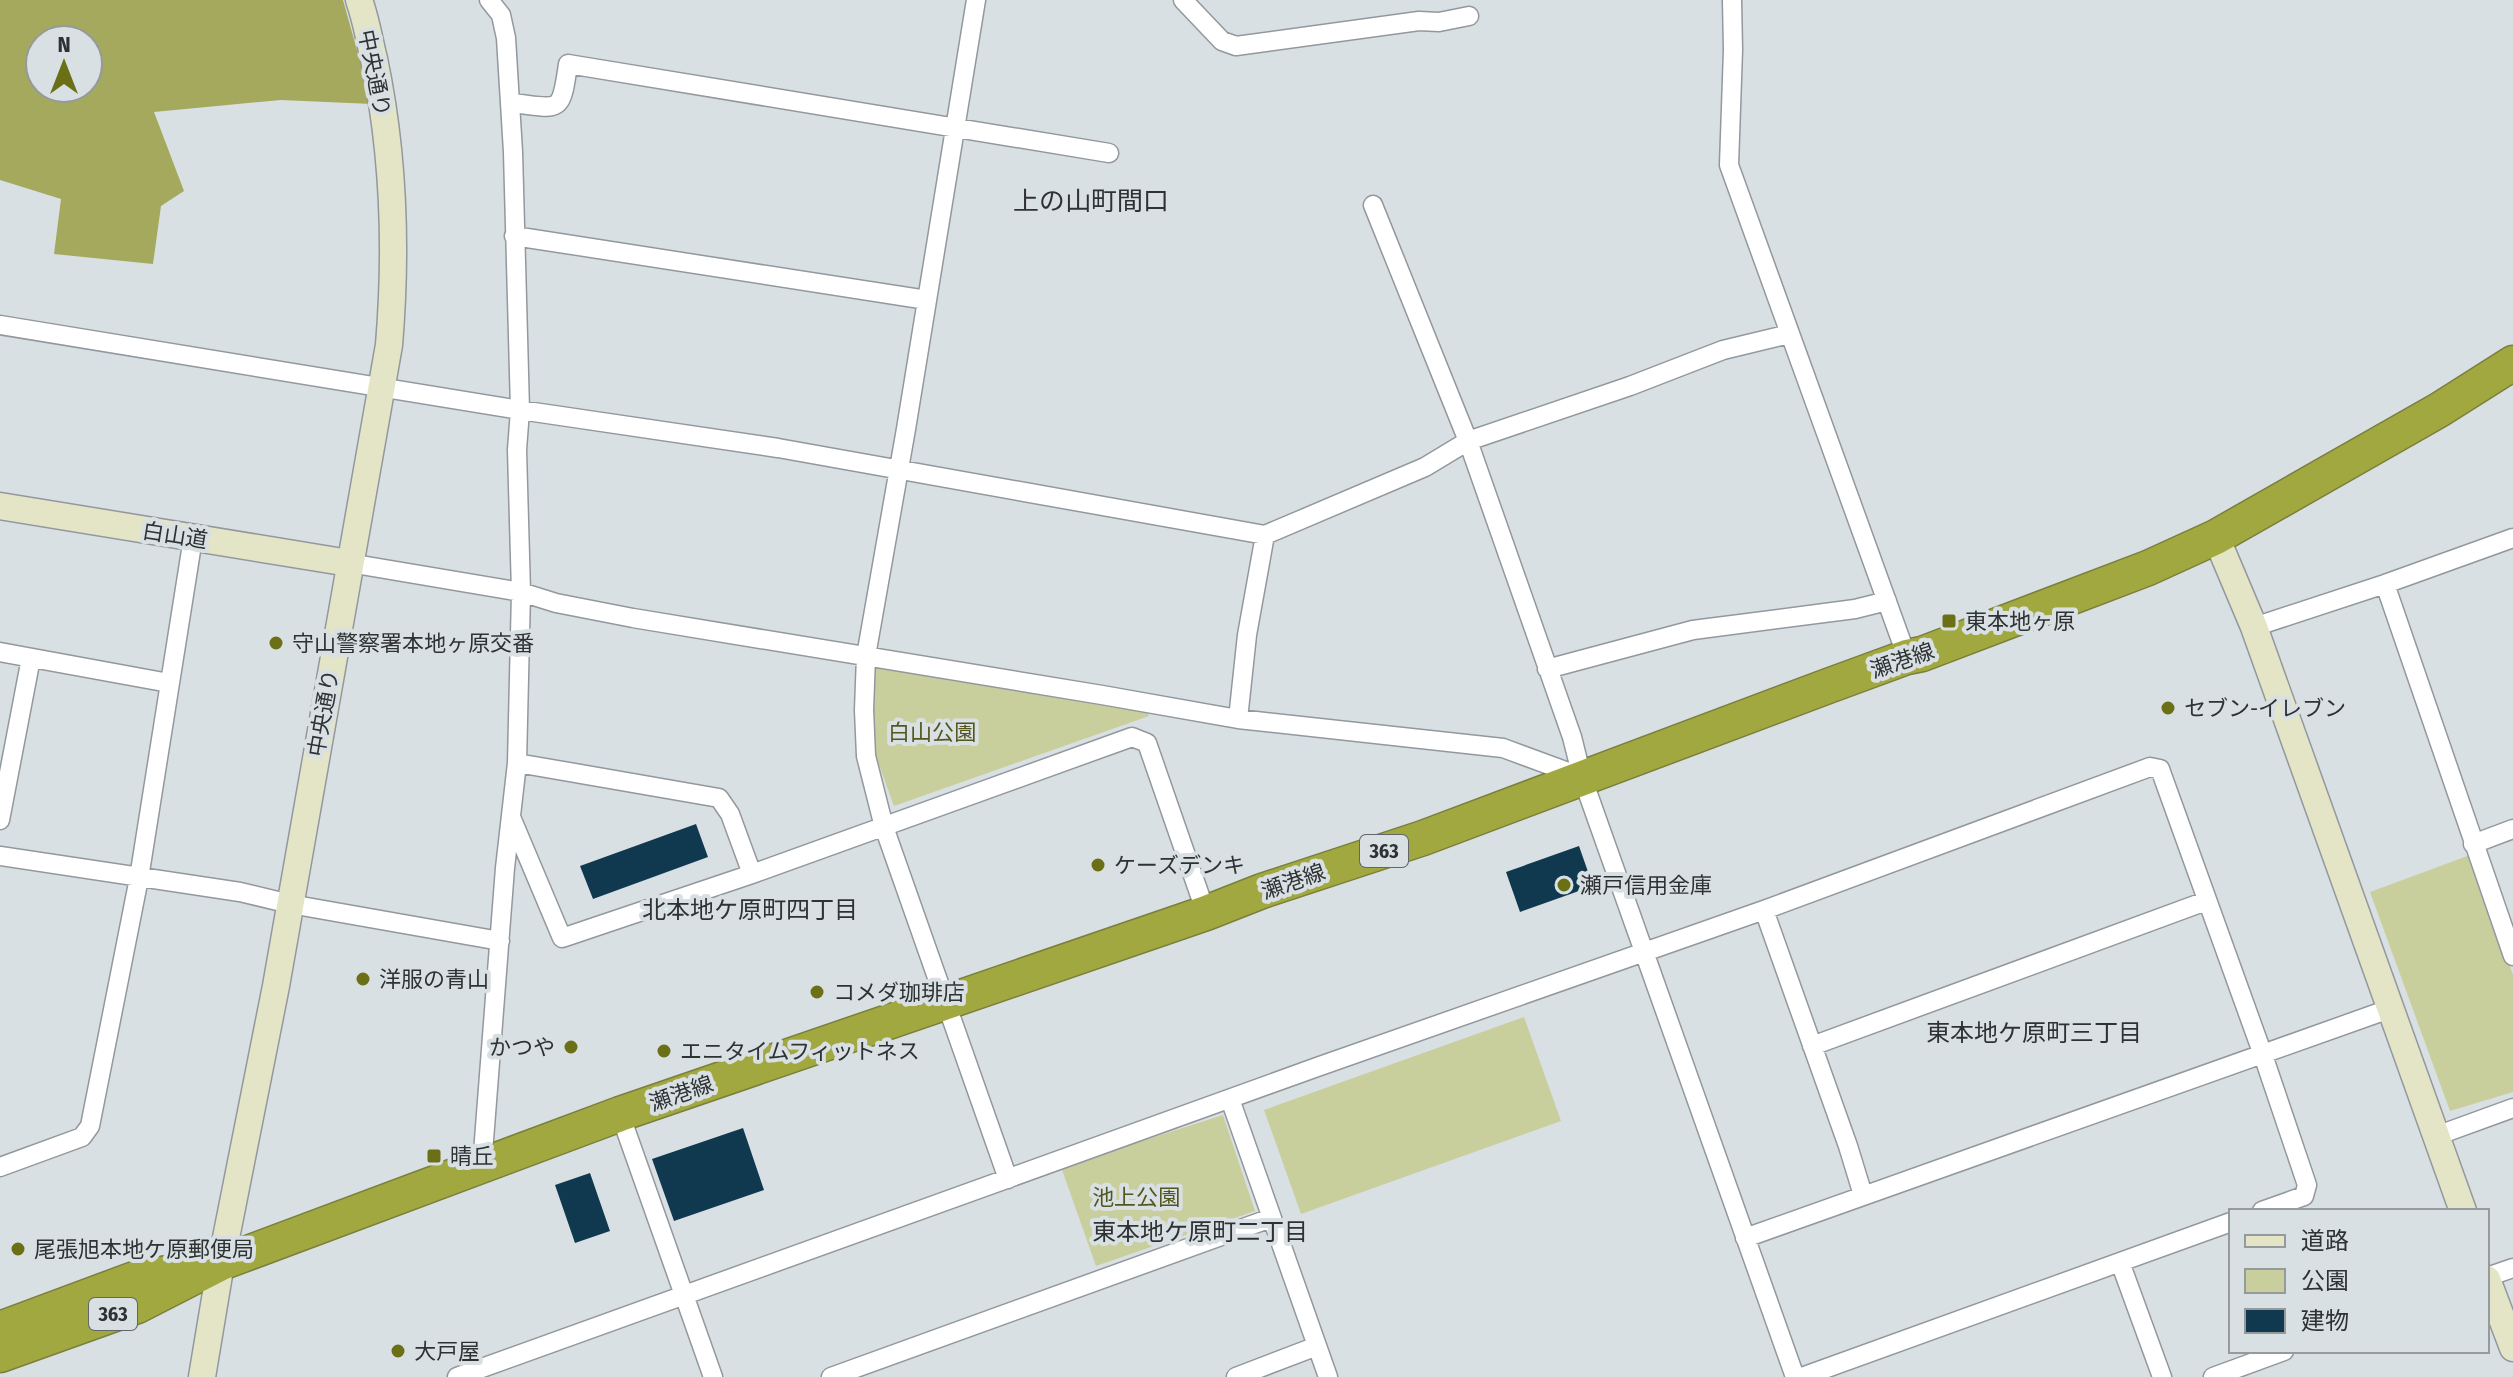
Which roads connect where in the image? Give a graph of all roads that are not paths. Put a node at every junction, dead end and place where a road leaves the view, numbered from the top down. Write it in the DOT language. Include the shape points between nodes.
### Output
graph roads {
  1 [pos="359,0"];
  2 [pos="489,0"];
  3 [pos="976,0"];
  4 [pos="1183,0"];
  5 [pos="1732,0"];
  6 [pos="1469,16"];
  7 [pos="511,103"];
  8 [pos="954,127"];
  9 [pos="1109,153"];
  10 [pos="1373,205"];
  11 [pos="514,236"];
  12 [pos="927,300"];
  13 [pos="0,325"];
  14 [pos="1789,334"];
  15 [pos="2513,363"];
  16 [pos="382,388"];
  17 [pos="520,410"];
  18 [pos="1468,441"];
  19 [pos="898,469"];
  20 [pos="0,506"];
  21 [pos="1265,535"];
  22 [pos="2216,537"];
  23 [pos="193,538"];
  24 [pos="2513,538"];
  25 [pos="349,563"];
  26 [pos="2385,584"];
  27 [pos="521,592"];
  28 [pos="1887,601"];
  29 [pos="2254,627"];
  30 [pos="0,652"];
  31 [pos="866,656"];
  32 [pos="1907,657"];
  33 [pos="31,658"];
  34 [pos="1547,669"];
  35 [pos="169,683"];
  36 [pos="1238,719"];
  37 [pos="517,763"];
  38 [pos="1582,777"];
  39 [pos="510,814"];
  40 [pos="0,820"];
  41 [pos="884,827"];
  42 [pos="2513,829"];
  43 [pos="2473,844"];
  44 [pos="0,856"];
  45 [pos="752,874"];
  46 [pos="139,878"];
  47 [pos="2206,901"];
  48 [pos="290,904"];
  49 [pos="1764,910"];
  50 [pos="1206,913"];
  51 [pos="500,941"];
  52 [pos="1645,952"];
  53 [pos="2513,956"];
  54 [pos="945,1003"];
  55 [pos="2392,1008"];
  56 [pos="1812,1046"];
  57 [pos="2263,1055"];
  58 [pos="1230,1099"];
  59 [pos="2513,1108"];
  60 [pos="620,1114"];
  61 [pos="2436,1136"];
  62 [pos="482,1166"];
  63 [pos="0,1167"];
  64 [pos="1008,1179"];
  65 [pos="1863,1195"];
  66 [pos="2268,1209"];
  67 [pos="2462,1209"];
  68 [pos="1271,1218"];
  69 [pos="2229,1223"];
  70 [pos="1745,1238"];
  71 [pos="2120,1262"];
  72 [pos="221,1263"];
  73 [pos="2513,1268"];
  74 [pos="2489,1277"];
  75 [pos="2489,1283"];
  76 [pos="684,1296"];
  77 [pos="0,1329"];
  78 [pos="1317,1346"];
  79 [pos="2513,1348"];
  80 [pos="2279,1353"];
  81 [pos="0,1355"];
  82 [pos="495,1370"];
  83 [pos="202,1377"];
  84 [pos="457,1377"];
  85 [pos="713,1377"];
  86 [pos="831,1377"];
  87 [pos="1236,1377"];
  88 [pos="1328,1377"];
  89 [pos="1795,1377"];
  90 [pos="1802,1377"];
  91 [pos="2162,1377"];
  92 [pos="2213,1377"];
  1 -- 16 [label="street, 中央通り" via="384,109 394,213 393,298"];
  2 -- 7 [label="street" via="501,15 506,38"];
  3 -- 8 [label="street"];
  4 -- 6 [label="street" via="1222,41 1236,46"];
  5 -- 14 [label="street" via="1729,165"];
  7 -- 8 [label="street" via="550,107 560,102 568,64"];
  7 -- 11 [label="street"];
  8 -- 9 [label="street"];
  8 -- 12 [label="street"];
  10 -- 18 [label="street"];
  11 -- 12 [label="street"];
  11 -- 17 [label="street"];
  12 -- 19 [label="street"];
  13 -- 16 [label="street"];
  14 -- 18 [label="street" via="1723,350"];
  14 -- 28 [label="street"];
  15 -- 22 [label="highway, 瀬港線 / 363"];
  16 -- 17 [label="street"];
  16 -- 25 [label="street, 中央通り"];
  17 -- 19 [label="street"];
  17 -- 27 [label="street"];
  18 -- 21 [label="street" via="1425,467"];
  18 -- 34 [label="street"];
  19 -- 21 [label="street"];
  19 -- 31 [label="street"];
  20 -- 23 [label="street, 白山道"];
  21 -- 36 [label="street"];
  22 -- 29 [label="street"];
  22 -- 32 [label="highway, 瀬港線 / 363" via="2148,568"];
  23 -- 25 [label="street, 白山道"];
  23 -- 35 [label="street"];
  24 -- 26 [label="street"];
  25 -- 27 [label="street"];
  25 -- 48 [label="street, 中央通り"];
  26 -- 29 [label="street"];
  26 -- 43 [label="street"];
  27 -- 31 [label="street" via="633,618"];
  27 -- 37 [label="street"];
  28 -- 32 [label="street"];
  28 -- 34 [label="street" via="1693,630"];
  29 -- 55 [label="street"];
  30 -- 33 [label="street"];
  31 -- 36 [label="street"];
  31 -- 41 [label="street" via="866,756"];
  32 -- 38 [label="highway, 瀬港線 / 363"];
  33 -- 35 [label="street"];
  33 -- 40 [label="street"];
  34 -- 38 [label="street"];
  35 -- 46 [label="street"];
  36 -- 38 [label="street" via="1503,748"];
  37 -- 39 [label="street"];
  37 -- 45 [label="street" via="719,798"];
  38 -- 50 [label="highway, 瀬港線 / 363"];
  38 -- 52 [label="street"];
  39 -- 45 [label="street" via="562,938"];
  39 -- 51 [label="street"];
  41 -- 45 [label="street"];
  41 -- 50 [label="street" via="1132,737 1147,743"];
  41 -- 54 [label="street"];
  42 -- 43 [label="street"];
  43 -- 53 [label="street"];
  44 -- 46 [label="street"];
  46 -- 48 [label="street"];
  46 -- 63 [label="street" via="90,1126 82,1137"];
  47 -- 49 [label="street" via="2160,769 2150,767"];
  47 -- 56 [label="street"];
  47 -- 57 [label="street"];
  48 -- 51 [label="street"];
  48 -- 72 [label="street, 中央通り"];
  49 -- 52 [label="street"];
  49 -- 56 [label="street"];
  50 -- 54 [label="highway, 瀬港線 / 363"];
  51 -- 62 [label="street"];
  52 -- 58 [label="street"];
  52 -- 70 [label="street"];
  54 -- 60 [label="highway, 瀬港線 / 363"];
  54 -- 64 [label="street"];
  55 -- 57 [label="street"];
  55 -- 61 [label="street"];
  56 -- 65 [label="street"];
  57 -- 65 [label="street"];
  57 -- 66 [label="street" via="2307,1185 2304,1196"];
  58 -- 64 [label="street"];
  58 -- 68 [label="street"];
  59 -- 61 [label="street"];
  60 -- 62 [label="highway, 瀬港線 / 363"];
  60 -- 76 [label="street"];
  61 -- 67 [label="street"];
  62 -- 72 [label="highway, 瀬港線 / 363"];
  64 -- 76 [label="street"];
  65 -- 70 [label="street"];
  68 -- 78 [label="street"];
  68 -- 86 [label="street"];
  69 -- 71 [label="street"];
  70 -- 89 [label="street"];
  71 -- 90 [label="street"];
  71 -- 91 [label="street"];
  72 -- 77 [label="highway, 瀬港線 / 363" via="137,1278"];
  72 -- 81 [label="highway, 瀬港線 / 363" via="137,1306"];
  72 -- 83 [label="street, 中央通り"];
  73 -- 74 [label="street"];
  75 -- 79 [label="street"];
  76 -- 82 [label="street"];
  76 -- 85 [label="street"];
  78 -- 87 [label="street"];
  78 -- 88 [label="street"];
  80 -- 92 [label="street"];
  82 -- 84 [label="street"];
}
